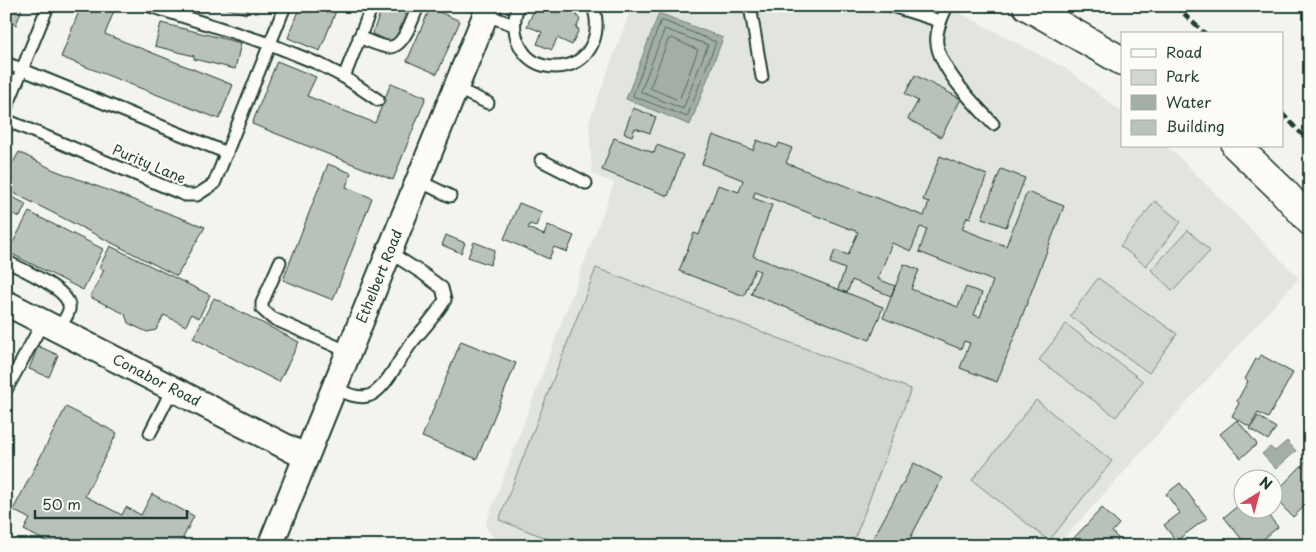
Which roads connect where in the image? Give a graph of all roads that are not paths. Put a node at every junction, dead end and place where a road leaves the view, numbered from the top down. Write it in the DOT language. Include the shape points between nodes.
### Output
graph roads {
  1 [pos="48,6"];
  2 [pos="150,6"];
  3 [pos="284,6"];
  4 [pos="372,6"];
  5 [pos="418,6"];
  6 [pos="518,6"];
  7 [pos="593,6"];
  8 [pos="750,6"];
  9 [pos="892,6"];
  10 [pos="947,6"];
  11 [pos="1027,6"];
  12 [pos="488,10"];
  13 [pos="940,21"];
  14 [pos="514,25"];
  15 [pos="359,37"];
  16 [pos="270,44"];
  17 [pos="1121,60"];
  18 [pos="6,63"];
  19 [pos="24,70"];
  20 [pos="344,77"];
  21 [pos="762,77"];
  22 [pos="455,88"];
  23 [pos="378,100"];
  24 [pos="488,103"];
  25 [pos="6,109"];
  26 [pos="6,120"];
  27 [pos="993,124"];
  28 [pos="1238,148"];
  29 [pos="227,153"];
  30 [pos="541,160"];
  31 [pos="419,181"];
  32 [pos="586,182"];
  33 [pos="450,196"];
  34 [pos="1310,221"];
  35 [pos="389,252"];
  36 [pos="6,262"];
  37 [pos="280,262"];
  38 [pos="6,303"];
  39 [pos="51,326"];
  40 [pos="349,352"];
  41 [pos="173,388"];
  42 [pos="334,388"];
  43 [pos="6,390"];
  44 [pos="150,433"];
  45 [pos="306,457"];
  46 [pos="270,546"];
  1 -- 19 [label="lane"];
  2 -- 16 [label="lane"];
  3 -- 16 [label="lane, Purity Lane"];
  4 -- 15 [label="lane"];
  5 -- 15 [label="lane" via="400,43 391,48"];
  6 -- 14 [label="lane"];
  7 -- 14 [label="lane" via="598,28 595,39 582,58 570,64 555,67 528,57 519,46"];
  8 -- 21 [label="lane"];
  9 -- 13 [label="lane"];
  10 -- 13 [label="lane"];
  11 -- 17 [label="main road"];
  12 -- 14 [label="lane"];
  12 -- 22 [label="street, Ethelbert Road"];
  13 -- 27 [label="lane" via="936,42 949,72"];
  15 -- 20 [label="lane"];
  16 -- 20 [label="lane"];
  16 -- 29 [label="lane, Purity Lane"];
  18 -- 19 [label="lane"];
  19 -- 25 [label="lane"];
  19 -- 29 [label="lane"];
  20 -- 23 [label="lane"];
  22 -- 24 [label="lane"];
  22 -- 31 [label="street, Ethelbert Road"];
  26 -- 29 [label="lane, Purity Lane" via="185,195 197,195 214,184"];
  28 -- 34 [label="main road"];
  30 -- 32 [label="lane"];
  31 -- 33 [label="lane"];
  31 -- 35 [label="street, Ethelbert Road"];
  35 -- 40 [label="street, Ethelbert Road"];
  35 -- 42 [label="lane" via="442,288 445,300 378,390 368,396 359,396"];
  36 -- 39 [label="lane" via="55,288 66,299 69,310"];
  37 -- 40 [label="lane" via="262,309 272,318"];
  38 -- 39 [label="street, Conabor Road"];
  39 -- 41 [label="street, Conabor Road"];
  39 -- 43 [label="lane"];
  40 -- 42 [label="street, Ethelbert Road"];
  41 -- 44 [label="lane"];
  41 -- 45 [label="street, Conabor Road"];
  42 -- 45 [label="street, Ethelbert Road"];
  45 -- 46 [label="street, Ethelbert Road"];
}
